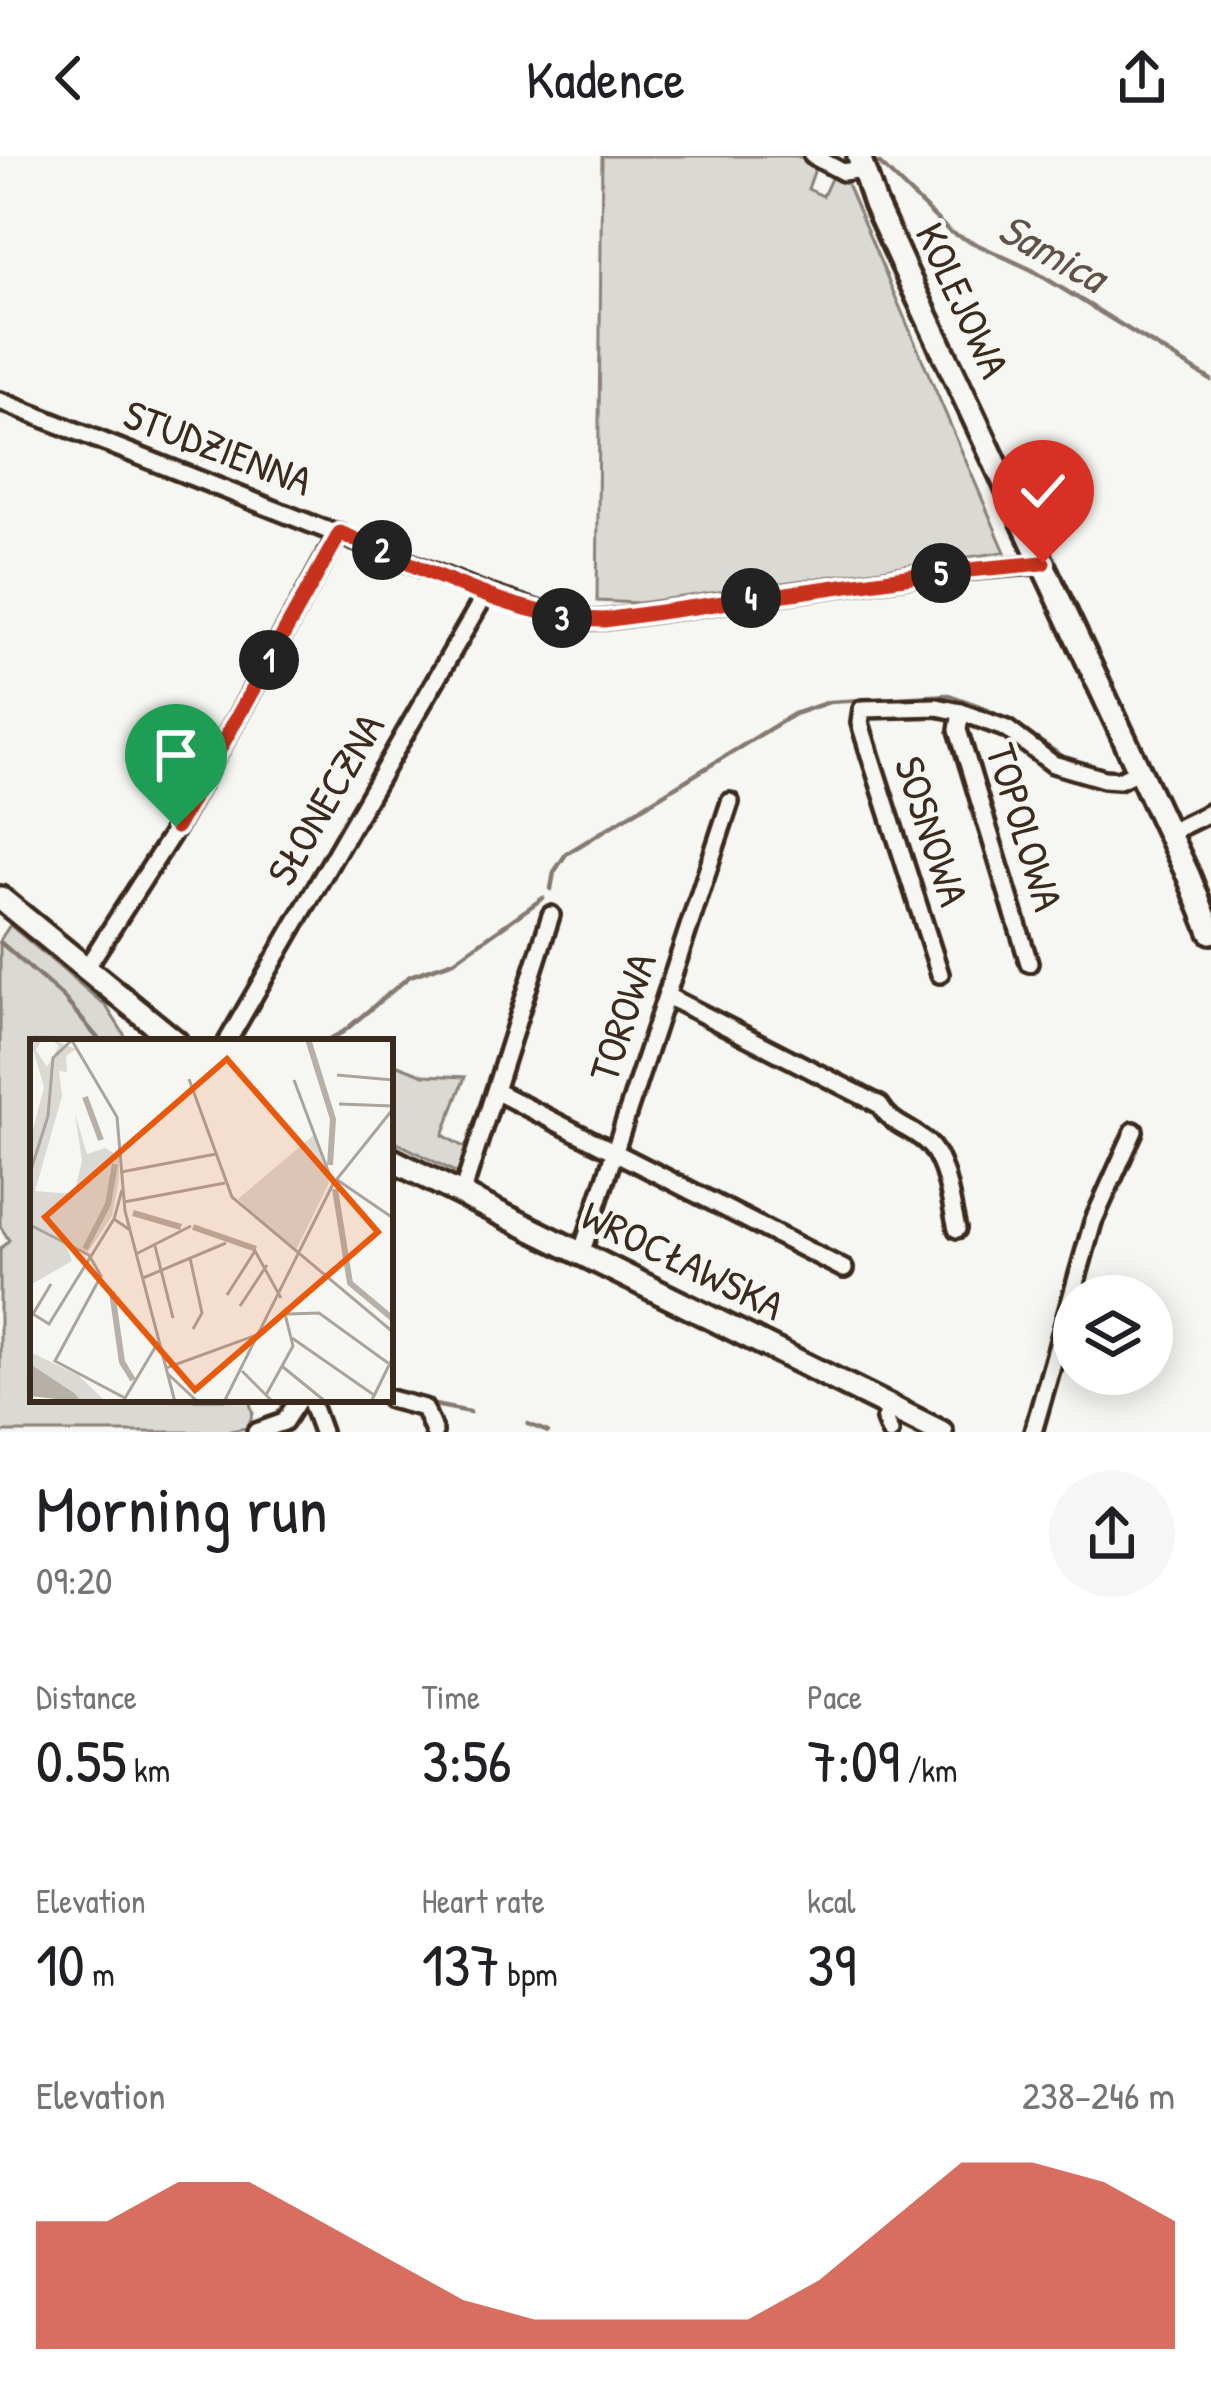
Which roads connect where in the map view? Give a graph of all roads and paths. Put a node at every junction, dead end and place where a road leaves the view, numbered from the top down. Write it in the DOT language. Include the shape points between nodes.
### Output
graph roads {
  1 [pos="813,156"];
  2 [pos="860,162"];
  3 [pos="0,401"];
  4 [pos="340,533"];
  5 [pos="1043,563"];
  6 [pos="486,593"];
  7 [pos="961,712"];
  8 [pos="1139,770"];
  9 [pos="730,802"];
  10 [pos="1211,812"];
  11 [pos="1168,832"];
  12 [pos="0,898"];
  13 [pos="550,915"];
  14 [pos="1211,932"];
  15 [pos="1029,963"];
  16 [pos="85,970"];
  17 [pos="940,974"];
  18 [pos="667,996"];
  19 [pos="172,1039"];
  20 [pos="229,1039"];
  21 [pos="497,1092"];
  22 [pos="1134,1131"];
  23 [pos="616,1154"];
  24 [pos="393,1160"];
  25 [pos="462,1194"];
  26 [pos="957,1229"];
  27 [pos="581,1254"];
  28 [pos="844,1269"];
  29 [pos="393,1400"];
  30 [pos="297,1402"];
  31 [pos="311,1402"];
  32 [pos="890,1407"];
  33 [pos="258,1432"];
  34 [pos="322,1432"];
  35 [pos="434,1432"];
  36 [pos="890,1432"];
  37 [pos="941,1432"];
  38 [pos="1033,1432"];
  1 -- 2 [label="street" via="843,172"];
  2 -- 5 [label="main road, KOLEJOWA"];
  3 -- 4 [label="street, STUDZIENNA"];
  4 -- 6 [label="street, STUDZIENNA"];
  4 -- 16 [label="street" via="176,827"];
  5 -- 6 [label="street, STUDZIENNA" via="604,620 567,620"];
  5 -- 8 [label="main road, KOLEJOWA"];
  6 -- 20 [label="street, SŁONECZNA"];
  7 -- 8 [label="street" via="1007,729 1053,764 1103,779"];
  7 -- 15 [label="street, TOPOLOWA" via="958,730"];
  7 -- 17 [label="street, SOSNOWA" via="862,709 860,723"];
  8 -- 11 [label="main road, KOLEJOWA"];
  9 -- 18 [label="street, TOROWA"];
  10 -- 11 [label="street"];
  11 -- 14 [label="main road, KOLEJOWA"];
  12 -- 16 [label="main road"];
  13 -- 21 [label="street"];
  16 -- 19 [label="main road"];
  18 -- 23 [label="street, TOROWA"];
  18 -- 26 [label="street" via="880,1105 897,1126 924,1139 937,1154"];
  21 -- 23 [label="street"];
  21 -- 25 [label="street"];
  22 -- 38 [label="street" via="1093,1222"];
  23 -- 27 [label="street, TOROWA"];
  23 -- 28 [label="street"];
  24 -- 25 [label="main road, WROCŁAWSKA"];
  25 -- 27 [label="main road, WROCŁAWSKA"];
  27 -- 32 [label="main road, WROCŁAWSKA"];
  29 -- 35 [label="street" via="424,1408"];
  30 -- 33 [label="street" via="284,1422"];
  31 -- 34 [label="street"];
  32 -- 36 [label="street"];
  32 -- 37 [label="main road, WROCŁAWSKA"];
}
